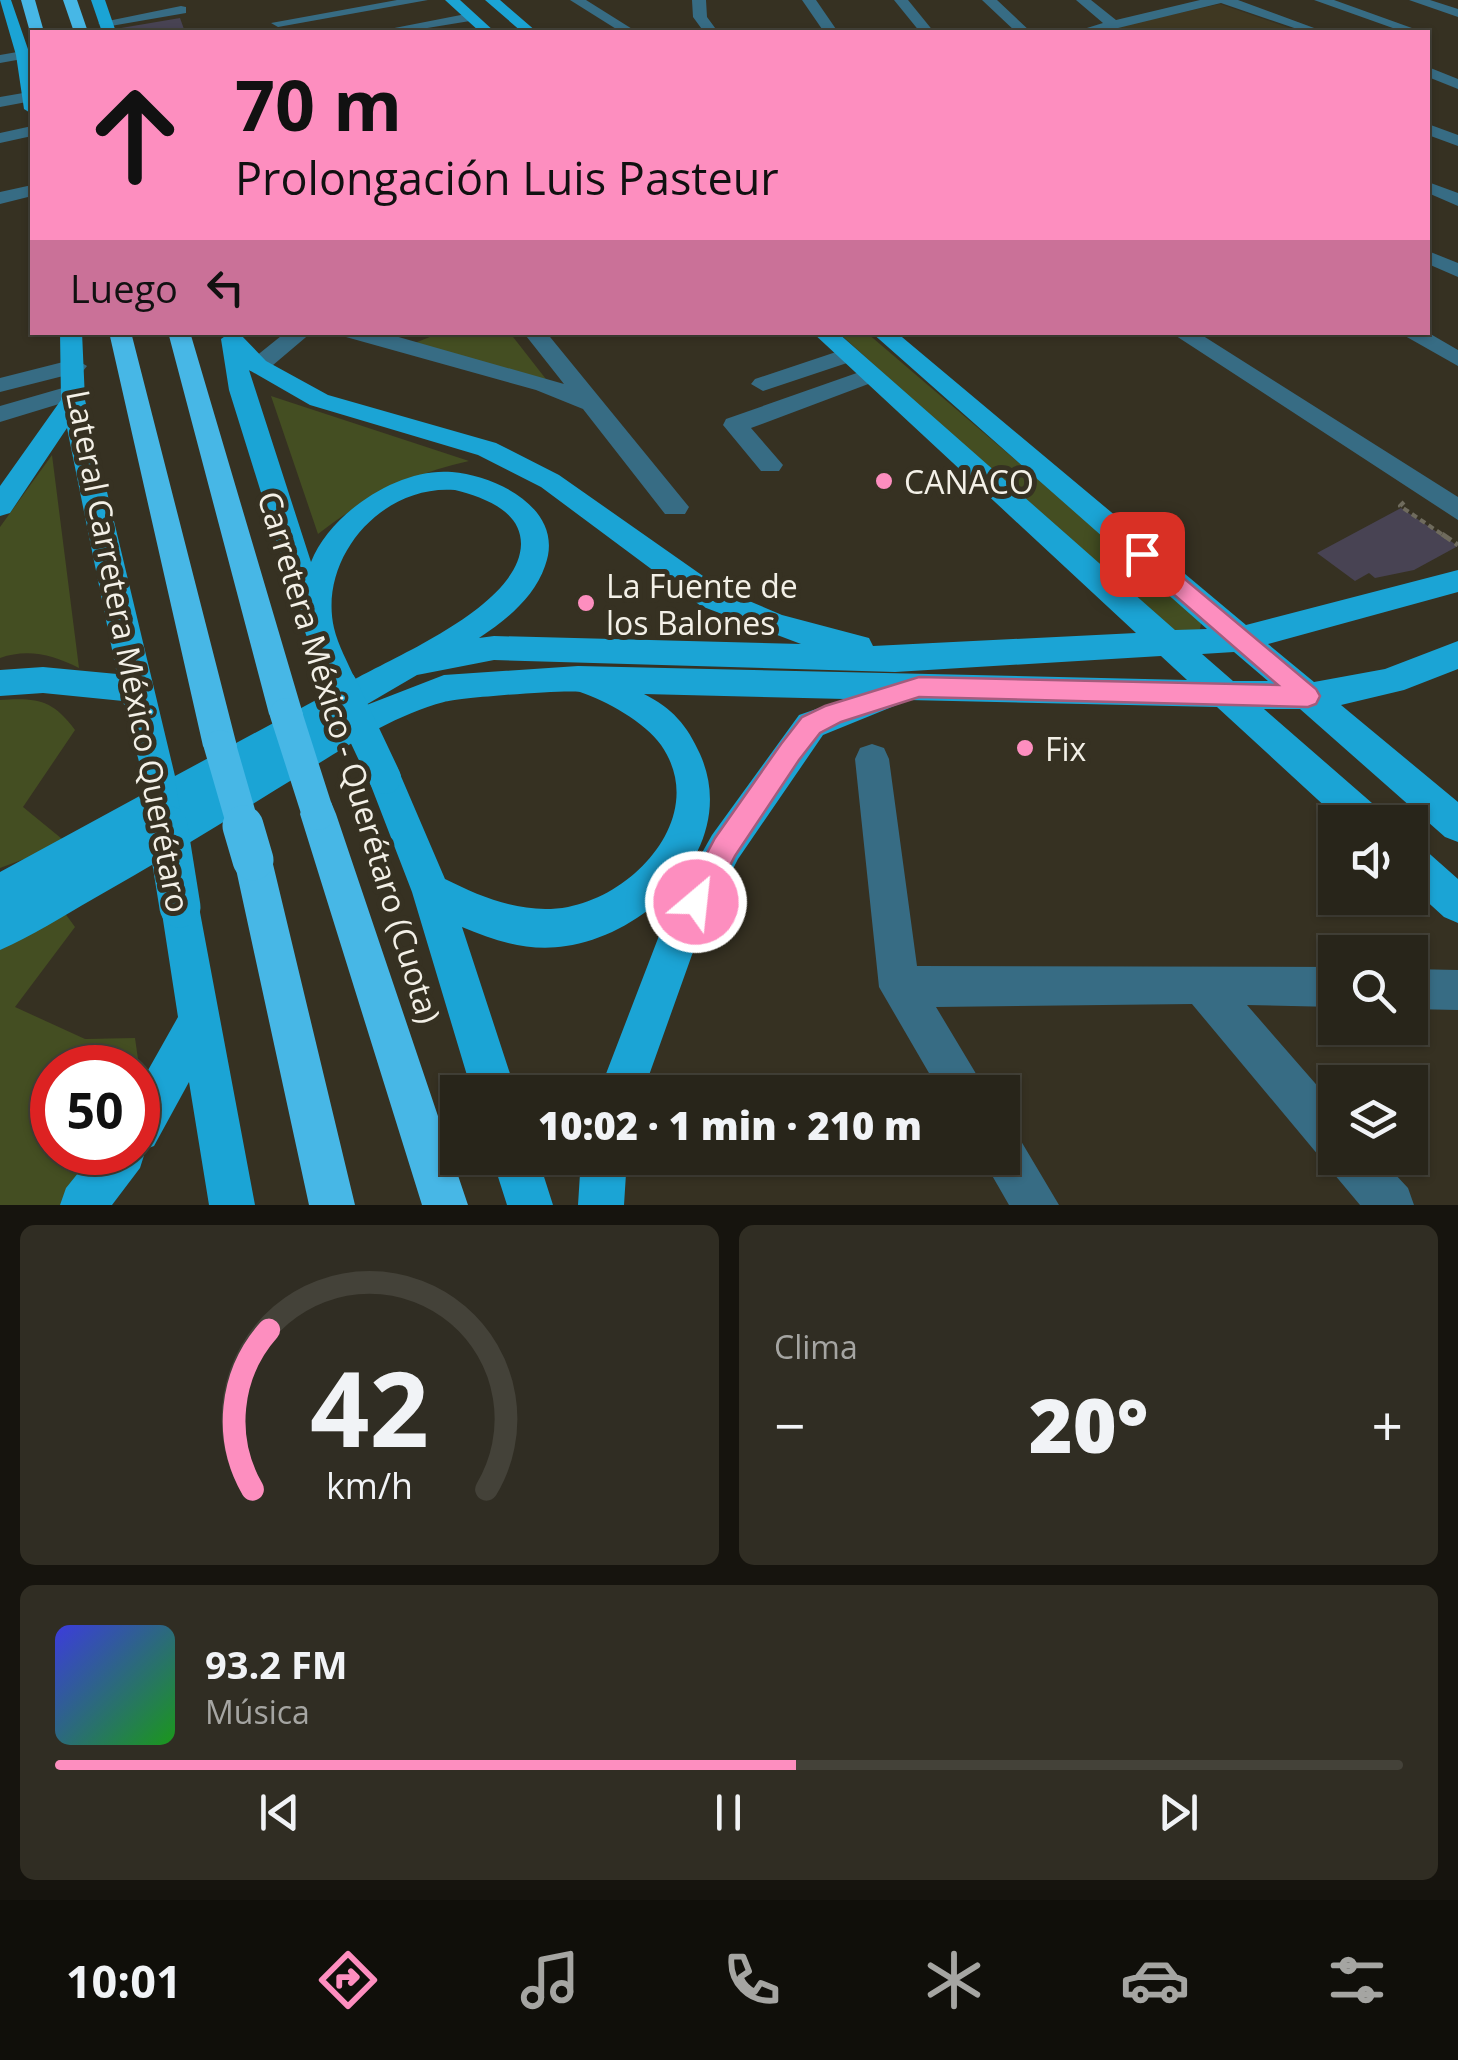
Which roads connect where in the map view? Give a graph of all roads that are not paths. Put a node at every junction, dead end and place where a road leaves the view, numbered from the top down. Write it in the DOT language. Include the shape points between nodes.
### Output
graph roads {
  1 [pos="4,0"];
  2 [pos="20,0"];
  3 [pos="28,0"];
  4 [pos="70,0"];
  5 [pos="420,0"];
  6 [pos="452,0"];
  7 [pos="492,0"];
  8 [pos="578,0"];
  9 [pos="699,0"];
  10 [pos="809,0"];
  11 [pos="901,0"];
  12 [pos="990,0"];
  13 [pos="1082,0"];
  14 [pos="1217,0"];
  15 [pos="1224,0"];
  16 [pos="1321,0"];
  17 [pos="1416,0"];
  18 [pos="181,12"];
  19 [pos="103,13"];
  20 [pos="1458,13"];
  21 [pos="471,17"];
  22 [pos="8,20"];
  23 [pos="1458,21"];
  24 [pos="278,22"];
  25 [pos="1114,25"];
  26 [pos="36,30"];
  27 [pos="80,30"];
  28 [pos="393,30"];
  29 [pos="486,30"];
  30 [pos="528,30"];
  31 [pos="627,30"];
  32 [pos="710,30"];
  33 [pos="831,30"];
  34 [pos="925,30"];
  35 [pos="1022,30"];
  36 [pos="1090,30"];
  37 [pos="1312,30"];
  38 [pos="1413,30"];
  39 [pos="1426,30"];
  40 [pos="22,53"];
  41 [pos="0,57"];
  42 [pos="1430,73"];
  43 [pos="1452,89"];
  44 [pos="30,97"];
  45 [pos="0,102"];
  46 [pos="30,103"];
  47 [pos="1430,130"];
  48 [pos="30,131"];
  49 [pos="0,138"];
  50 [pos="1458,141"];
  51 [pos="1430,187"];
  52 [pos="30,191"];
  53 [pos="0,198"];
  54 [pos="1458,200"];
  55 [pos="1430,258"];
  56 [pos="1458,271"];
  57 [pos="70,335"];
  58 [pos="121,335"];
  59 [pos="237,335"];
  60 [pos="297,335"];
  61 [pos="365,335"];
  62 [pos="536,335"];
  63 [pos="826,335"];
  64 [pos="885,335"];
  65 [pos="1186,335"];
  66 [pos="1414,335"];
  67 [pos="184,341"];
  68 [pos="848,355"];
  69 [pos="1458,359"];
  70 [pos="258,366"];
  71 [pos="870,375"];
  72 [pos="763,384"];
  73 [pos="0,385"];
  74 [pos="74,386"];
  75 [pos="588,403"];
  76 [pos="0,414"];
  77 [pos="770,466"];
  78 [pos="0,506"];
  79 [pos="675,507"];
  80 [pos="1458,510"];
  81 [pos="1458,581"];
  82 [pos="318,627"];
  83 [pos="1240,639"];
  84 [pos="1165,641"];
  85 [pos="895,658"];
  86 [pos="1449,661"];
  87 [pos="410,664"];
  88 [pos="578,679"];
  89 [pos="0,684"];
  90 [pos="919,687"];
  91 [pos="136,690"];
  92 [pos="1224,694"];
  93 [pos="1308,696"];
  94 [pos="872,759"];
  95 [pos="1348,805"];
  96 [pos="1458,824"];
  97 [pos="1428,877"];
  98 [pos="0,892"];
  99 [pos="430,892"];
  100 [pos="1458,904"];
  101 [pos="0,930"];
  102 [pos="1201,984"];
  103 [pos="899,987"];
  104 [pos="1318,987"];
  105 [pos="1428,989"];
  106 [pos="1458,990"];
  107 [pos="198,1024"];
  108 [pos="489,1075"];
  109 [pos="628,1075"];
  110 [pos="954,1075"];
  111 [pos="160,1091"];
  112 [pos="1318,1120"];
  113 [pos="106,1175"];
  114 [pos="520,1175"];
  115 [pos="603,1175"];
  116 [pos="1017,1175"];
  117 [pos="1365,1175"];
  118 [pos="83,1205"];
  119 [pos="232,1205"];
  120 [pos="332,1205"];
  121 [pos="446,1205"];
  122 [pos="530,1205"];
  123 [pos="601,1205"];
  124 [pos="1036,1205"];
  125 [pos="1392,1205"];
  1 -- 22 [label="main road"];
  2 -- 22 [label="highway"];
  3 -- 26 [label="highway"];
  4 -- 27 [label="highway"];
  5 -- 24 [label="street"];
  6 -- 21 [label="main road"];
  7 -- 30 [label="main road"];
  8 -- 31 [label="street"];
  9 -- 32 [label="street"];
  10 -- 33 [label="street"];
  11 -- 34 [label="street"];
  12 -- 35 [label="street"];
  13 -- 25 [label="street"];
  14 -- 25 [label="street"];
  15 -- 37 [label="street"];
  16 -- 38 [label="street"];
  17 -- 20 [label="street"];
  18 -- 19 [label="street"];
  21 -- 28 [label="street"];
  21 -- 29 [label="main road"];
  22 -- 40 [label="main road"];
  23 -- 39 [label="street"];
  25 -- 36 [label="street"];
  40 -- 41 [label="street"];
  40 -- 44 [label="main road"];
  42 -- 43 [label="street"];
  45 -- 46 [label="street"];
  47 -- 50 [label="street"];
  48 -- 49 [label="street"];
  51 -- 54 [label="street"];
  52 -- 53 [label="street"];
  55 -- 56 [label="street"];
  57 -- 74 [label="main road, Lateral Carretera México Querétaro"];
  58 -- 120 [label="highway, bridge"];
  59 -- 70 [label="main road"];
  59 -- 82 [label="main road" via="241,390"];
  60 -- 70 [label="street"];
  61 -- 75 [label="street"];
  62 -- 75 [label="street"];
  63 -- 68 [label="main road"];
  64 -- 83 [label="main road"];
  65 -- 80 [label="street"];
  66 -- 69 [label="street"];
  67 -- 121 [label="highway, Carretera México - Querétaro (Cuota), bridge" via="286,714"];
  68 -- 71 [label="main road"];
  68 -- 72 [label="street"];
  70 -- 85 [label="main road" via="319,400 486,450 550,481 698,588 745,613"];
  71 -- 77 [label="street" via="734,425"];
  71 -- 84 [label="main road"];
  73 -- 74 [label="street"];
  74 -- 76 [label="street"];
  74 -- 78 [label="main road"];
  74 -- 91 [label="main road, Lateral Carretera México Querétaro"];
  75 -- 79 [label="street"];
  81 -- 83 [label="main road"];
  82 -- 87 [label="main road" via="321,571 334,542 378,501 447,480 507,497 526,513 534,534 531,566 490,613"];
  82 -- 99 [label="main road, bridge"];
  83 -- 84 [label="main road"];
  83 -- 93 [label="main road"];
  84 -- 85 [label="main road"];
  84 -- 92 [label="main road"];
  85 -- 87 [label="main road" via="494,648"];
  86 -- 93 [label="main road" via="1350,692"];
  87 -- 98 [label="main road"];
  88 -- 90 [label="main road"];
  88 -- 99 [label="main road" via="650,714 676,738 696,806 678,857 634,900 586,923 534,928 480,918"];
  88 -- 101 [label="main road" via="444,688 388,709"];
  89 -- 91 [label="main road" via="43,680"];
  90 -- 92 [label="main road"];
  90 -- 109 [label="main road" via="822,719 790,752 725,847 681,929"];
  91 -- 107 [label="main road, Lateral Carretera México Querétaro, bridge" via="159,780"];
  92 -- 93 [label="main road"];
  92 -- 95 [label="main road"];
  93 -- 96 [label="main road"];
  94 -- 103 [label="street"];
  97 -- 100 [label="main road"];
  99 -- 108 [label="main road"];
  102 -- 103 [label="street"];
  102 -- 104 [label="street"];
  102 -- 112 [label="street"];
  103 -- 110 [label="street"];
  105 -- 106 [label="street"];
  107 -- 111 [label="main road"];
  107 -- 119 [label="main road, Lateral Carretera México Querétaro"];
  113 -- 118 [label="main road"];
  114 -- 122 [label="main road"];
  115 -- 123 [label="main road"];
  116 -- 124 [label="street"];
  117 -- 125 [label="street"];
}
